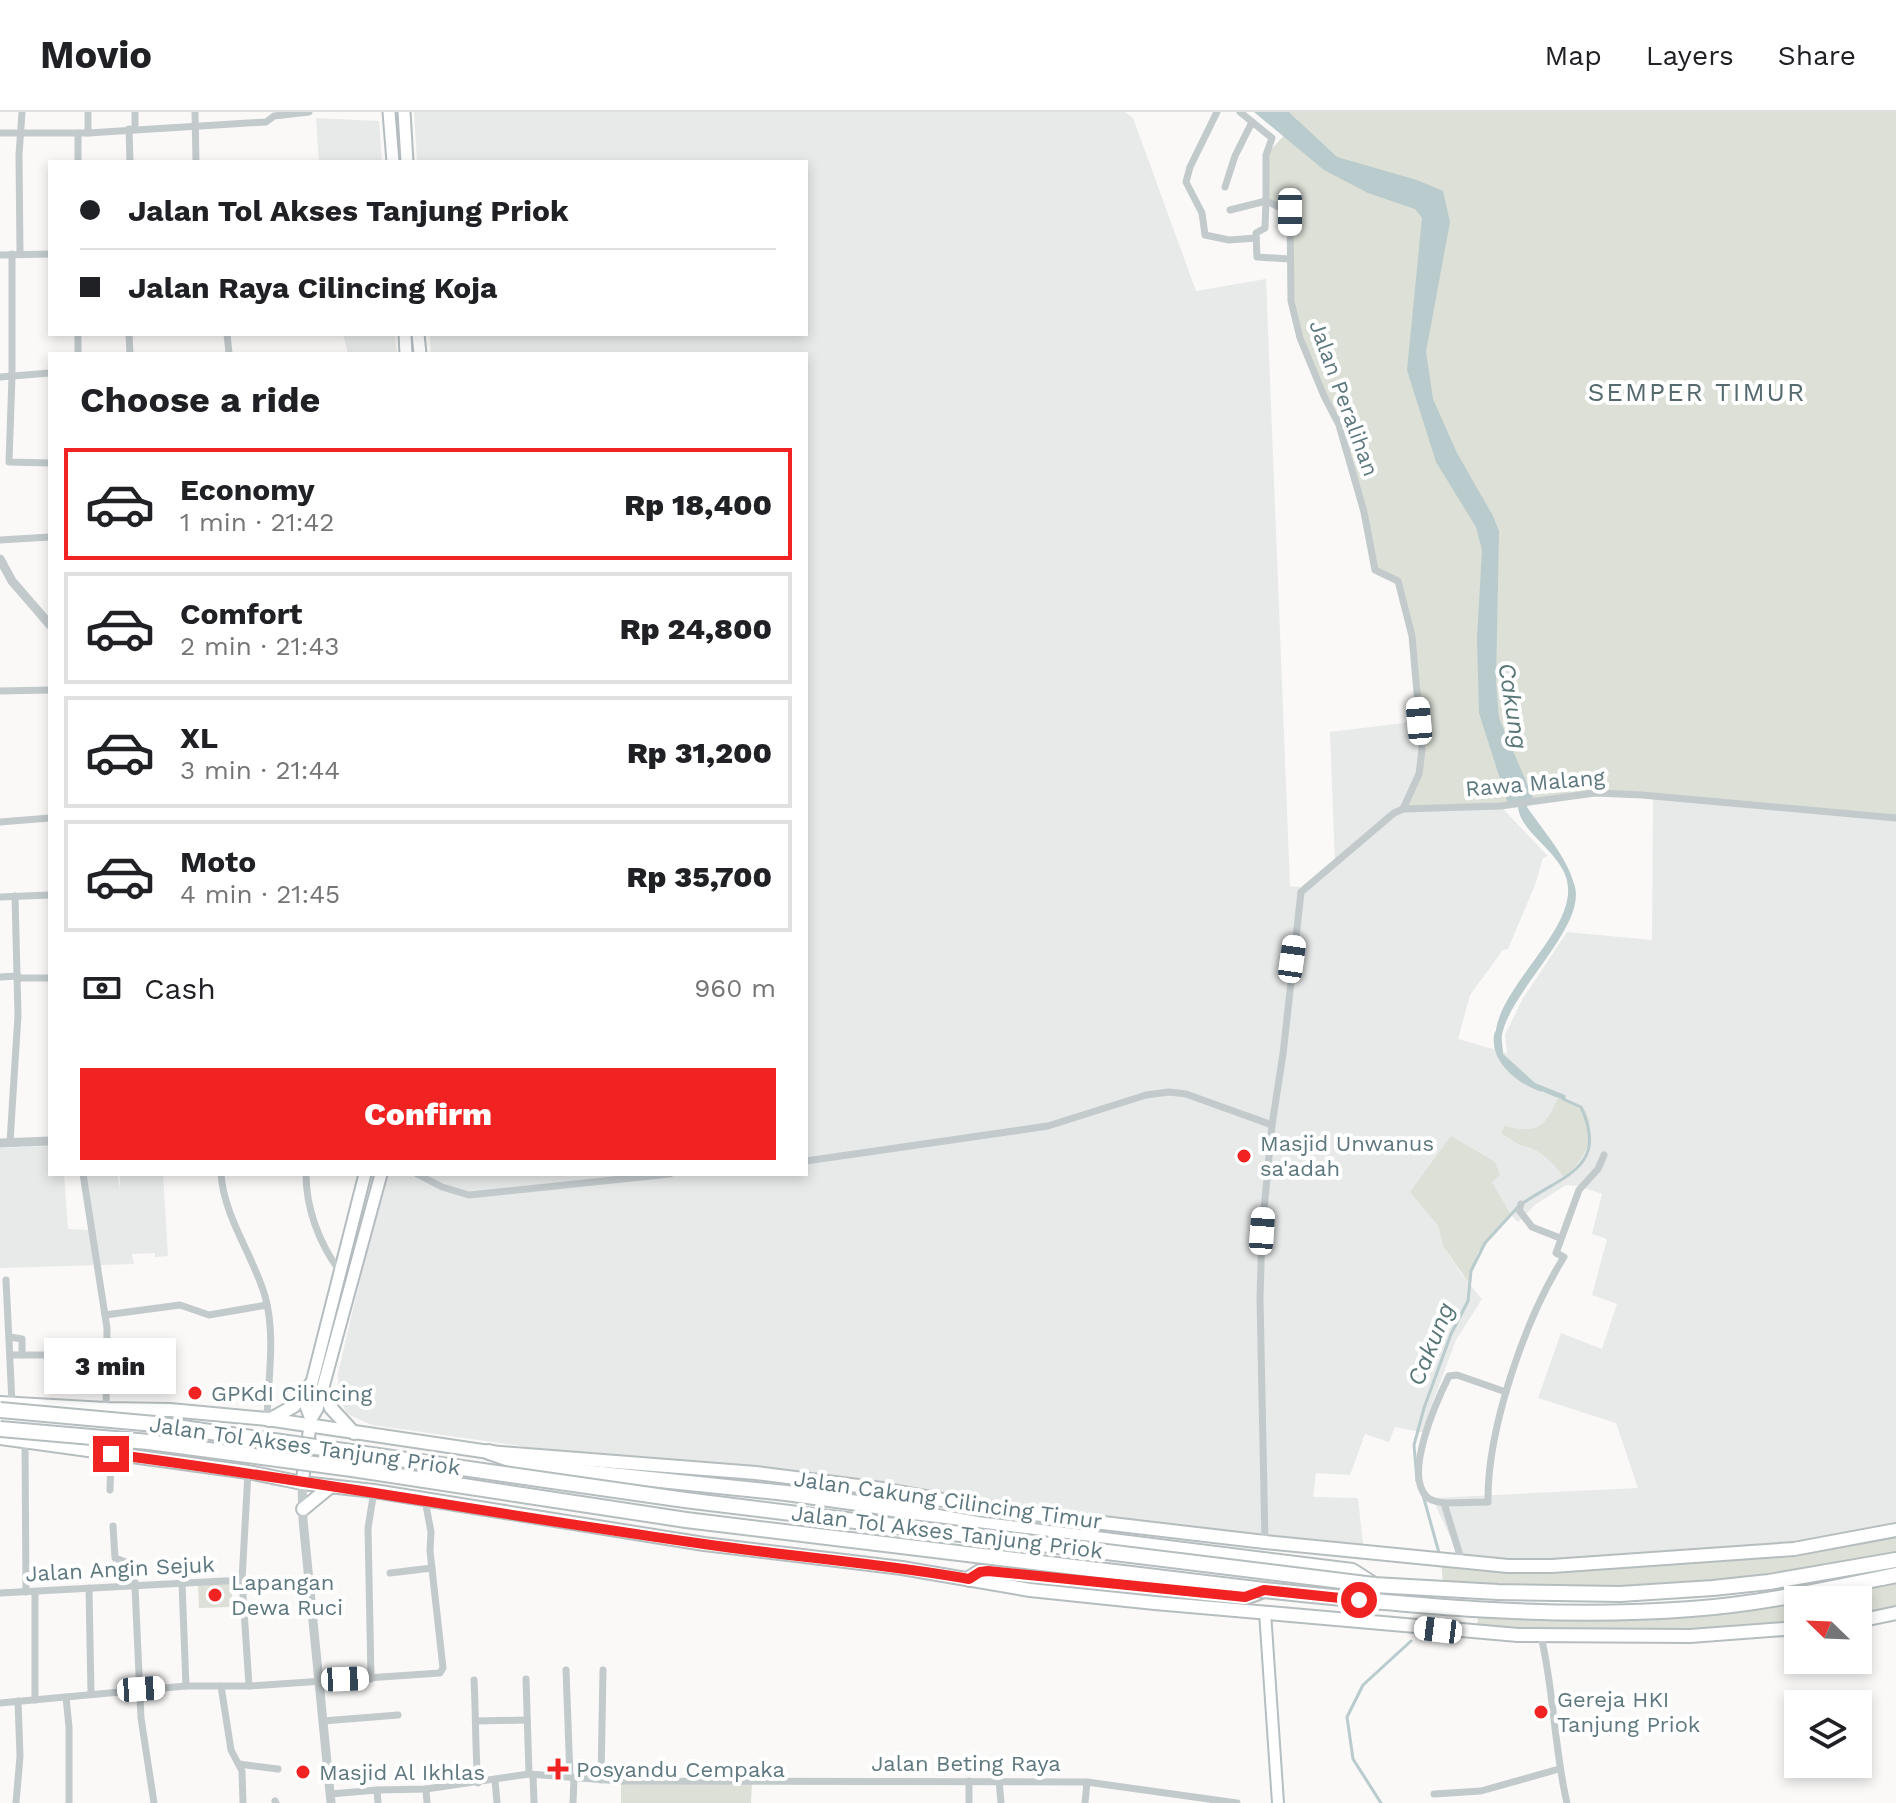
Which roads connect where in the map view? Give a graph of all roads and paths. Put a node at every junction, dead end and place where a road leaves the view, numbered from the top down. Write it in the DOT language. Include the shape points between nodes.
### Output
graph roads {
  1 [pos="22,112"];
  2 [pos="88,112"];
  3 [pos="135,112"];
  4 [pos="195,112"];
  5 [pos="309,112"];
  6 [pos="389,112"];
  7 [pos="404,112"];
  8 [pos="1217,112"];
  9 [pos="1240,112"];
  10 [pos="1252,122"];
  11 [pos="195,126"];
  12 [pos="132,129"];
  13 [pos="21,132"];
  14 [pos="0,133"];
  15 [pos="78,133"];
  16 [pos="88,133"];
  17 [pos="78,160"];
  18 [pos="130,160"];
  19 [pos="196,160"];
  20 [pos="393,160"];
  21 [pos="407,160"];
  22 [pos="1225,187"];
  23 [pos="1266,201"];
  24 [pos="1230,210"];
  25 [pos="1256,238"];
  26 [pos="16,254"];
  27 [pos="48,254"];
  28 [pos="0,255"];
  29 [pos="1290,259"];
  30 [pos="48,373"];
  31 [pos="12,376"];
  32 [pos="0,377"];
  33 [pos="48,463"];
  34 [pos="48,537"];
  35 [pos="0,540"];
  36 [pos="0,559"];
  37 [pos="48,623"];
  38 [pos="48,690"];
  39 [pos="0,691"];
  40 [pos="1403,809"];
  41 [pos="48,818"];
  42 [pos="1896,818"];
  43 [pos="0,822"];
  44 [pos="48,895"];
  45 [pos="15,896"];
  46 [pos="0,897"];
  47 [pos="0,977"];
  48 [pos="18,977"];
  49 [pos="48,978"];
  50 [pos="1272,1125"];
  51 [pos="48,1141"];
  52 [pos="5,1143"];
  53 [pos="1604,1155"];
  54 [pos="808,1161"];
  55 [pos="83,1176"];
  56 [pos="221,1176"];
  57 [pos="306,1176"];
  58 [pos="364,1176"];
  59 [pos="380,1176"];
  60 [pos="421,1176"];
  61 [pos="651,1176"];
  62 [pos="1521,1204"];
  63 [pos="1560,1238"];
  64 [pos="339,1270"];
  65 [pos="6,1280"];
  66 [pos="267,1305"];
  67 [pos="105,1315"];
  68 [pos="10,1337"];
  69 [pos="11,1355"];
  70 [pos="22,1355"];
  71 [pos="107,1355"];
  72 [pos="317,1386"];
  73 [pos="1506,1392"];
  74 [pos="4,1405"];
  75 [pos="106,1409"];
  76 [pos="268,1420"];
  77 [pos="310,1422"];
  78 [pos="0,1429"];
  79 [pos="358,1434"];
  80 [pos="0,1438"];
  81 [pos="25,1442"];
  82 [pos="489,1452"];
  83 [pos="111,1454"];
  84 [pos="303,1469"];
  85 [pos="248,1472"];
  86 [pos="302,1483"];
  87 [pos="325,1485"];
  88 [pos="352,1489"];
  89 [pos="110,1490"];
  90 [pos="374,1491"];
  91 [pos="425,1500"];
  92 [pos="1444,1503"];
  93 [pos="303,1509"];
  94 [pos="113,1526"];
  95 [pos="1896,1530"];
  96 [pos="1265,1542"];
  97 [pos="1896,1560"];
  98 [pos="1460,1562"];
  99 [pos="432,1568"];
  100 [pos="390,1573"];
  101 [pos="1896,1575"];
  102 [pos="969,1579"];
  103 [pos="242,1580"];
  104 [pos="182,1583"];
  105 [pos="1374,1585"];
  106 [pos="135,1586"];
  107 [pos="89,1588"];
  108 [pos="1264,1590"];
  109 [pos="30,1592"];
  110 [pos="0,1593"];
  111 [pos="1265,1612"];
  112 [pos="1896,1613"];
  113 [pos="1872,1618"];
  114 [pos="1784,1629"];
  115 [pos="1541,1636"];
  116 [pos="566,1670"];
  117 [pos="603,1670"];
  118 [pos="371,1679"];
  119 [pos="526,1679"];
  120 [pos="319,1680"];
  121 [pos="474,1680"];
  122 [pos="186,1686"];
  123 [pos="221,1686"];
  124 [pos="249,1686"];
  125 [pos="141,1689"];
  126 [pos="91,1693"];
  127 [pos="66,1697"];
  128 [pos="35,1700"];
  129 [pos="18,1701"];
  130 [pos="0,1703"];
  131 [pos="398,1715"];
  132 [pos="527,1720"];
  133 [pos="323,1721"];
  134 [pos="477,1721"];
  135 [pos="239,1764"];
  136 [pos="278,1769"];
  137 [pos="1559,1769"];
  138 [pos="531,1774"];
  139 [pos="572,1778"];
  140 [pos="495,1780"];
  141 [pos="601,1780"];
  142 [pos="999,1780"];
  143 [pos="969,1781"];
  144 [pos="1087,1782"];
  145 [pos="478,1783"];
  146 [pos="426,1789"];
  147 [pos="377,1790"];
  148 [pos="1434,1794"];
  149 [pos="330,1798"];
  150 [pos="16,1803"];
  151 [pos="69,1803"];
  152 [pos="154,1803"];
  153 [pos="243,1803"];
  154 [pos="378,1803"];
  155 [pos="427,1803"];
  156 [pos="497,1803"];
  157 [pos="534,1803"];
  158 [pos="573,1803"];
  159 [pos="969,1803"];
  160 [pos="1001,1803"];
  161 [pos="1085,1803"];
  162 [pos="1237,1803"];
  163 [pos="1278,1803"];
  164 [pos="1567,1803"];
  1 -- 13 [label="street"];
  2 -- 16 [label="street"];
  3 -- 12 [label="street"];
  4 -- 11 [label="street"];
  5 -- 11 [label="street" via="274,116 266,122"];
  6 -- 20 [label="main road"];
  7 -- 21 [label="main road"];
  8 -- 25 [label="street" via="1190,167 1188,189 1197,200 1205,235"];
  9 -- 10 [label="street"];
  10 -- 22 [label="street"];
  10 -- 23 [label="street" via="1272,138 1266,155"];
  11 -- 12 [label="street"];
  11 -- 19 [label="street"];
  12 -- 16 [label="street"];
  12 -- 18 [label="street"];
  13 -- 14 [label="street"];
  13 -- 15 [label="street"];
  13 -- 26 [label="street"];
  15 -- 16 [label="street"];
  15 -- 17 [label="street"];
  23 -- 24 [label="street"];
  23 -- 25 [label="street" via="1265,228"];
  23 -- 29 [label="street, Jalan Peralihan" via="1290,212"];
  25 -- 29 [label="street" via="1257,258"];
  26 -- 27 [label="street"];
  26 -- 28 [label="street"];
  26 -- 31 [label="street"];
  29 -- 40 [label="street, Jalan Peralihan" via="1291,301 1300,338 1339,425 1375,570 1398,581 1406,606 1422,750 1419,774"];
  30 -- 31 [label="street"];
  31 -- 32 [label="street"];
  31 -- 33 [label="street" via="9,462"];
  34 -- 35 [label="street"];
  36 -- 37 [label="street"];
  38 -- 39 [label="street"];
  40 -- 42 [label="street, Rawa Malang" via="1506,805 1582,793"];
  40 -- 50 [label="street" via="1301,892"];
  41 -- 43 [label="street"];
  44 -- 45 [label="street"];
  45 -- 46 [label="street"];
  45 -- 48 [label="street"];
  47 -- 48 [label="street"];
  48 -- 49 [label="street"];
  48 -- 52 [label="street" via="17,1060"];
  50 -- 54 [label="street" via="1169,1092 1048,1126"];
  50 -- 96 [label="street" via="1260,1298"];
  51 -- 52 [label="street"];
  53 -- 63 [label="street" via="1579,1190"];
  55 -- 67 [label="street"];
  56 -- 66 [label="street"];
  57 -- 64 [label="street" via="311,1212"];
  58 -- 64 [label="main road"];
  59 -- 72 [label="main road"];
  60 -- 61 [label="street" via="469,1195"];
  62 -- 63 [label="street" via="1519,1210 1532,1227"];
  63 -- 73 [label="street" via="1556,1253 1564,1257"];
  64 -- 72 [label="main road"];
  65 -- 68 [label="street"];
  66 -- 67 [label="street" via="209,1315 180,1305"];
  66 -- 76 [label="street"];
  67 -- 71 [label="street"];
  68 -- 69 [label="street"];
  68 -- 70 [label="street" via="22,1339"];
  69 -- 70 [label="street"];
  69 -- 74 [label="street"];
  70 -- 71 [label="street"];
  71 -- 75 [label="street"];
  72 -- 76 [label="highway"];
  72 -- 77 [label="main road" via="317,1409"];
  72 -- 79 [label="highway"];
  73 -- 92 [label="street" via="1493,1438 1488,1502"];
  73 -- 92 [label="street" via="1449,1376 1426,1435 1419,1476 1428,1498"];
  74 -- 75 [label="highway, Jalan Cakung Cilincing Timur"];
  74 -- 105 [label="highway, Jalan Tol Akses Tanjung Priok, bridge" via="685,1500"];
  75 -- 76 [label="highway, Jalan Cakung Cilincing Timur"];
  76 -- 77 [label="highway, Jalan Cakung Cilincing Timur"];
  77 -- 79 [label="highway, Jalan Cakung Cilincing Timur"];
  77 -- 84 [label="main road"];
  78 -- 108 [label="highway, Jalan Tol Akses Tanjung Priok, bridge" via="164,1444 686,1520"];
  79 -- 82 [label="highway, Jalan Cakung Cilincing Timur"];
  79 -- 88 [label="highway" via="347,1477"];
  80 -- 81 [label="highway"];
  81 -- 83 [label="highway"];
  81 -- 109 [label="street"];
  82 -- 96 [label="highway, Jalan Cakung Cilincing Timur" via="756,1473"];
  82 -- 105 [label="highway" via="602,1474 802,1495 977,1524 1352,1571"];
  83 -- 85 [label="highway"];
  83 -- 89 [label="street"];
  84 -- 86 [label="main road"];
  84 -- 87 [label="highway"];
  85 -- 86 [label="highway"];
  85 -- 103 [label="street, Jalan Angin Sejuk"];
  86 -- 87 [label="highway"];
  86 -- 93 [label="street"];
  87 -- 88 [label="highway"];
  87 -- 93 [label="highway"];
  88 -- 90 [label="highway"];
  90 -- 91 [label="highway"];
  90 -- 118 [label="street" via="368,1528"];
  91 -- 99 [label="street"];
  91 -- 102 [label="highway"];
  92 -- 98 [label="street"];
  93 -- 120 [label="street"];
  94 -- 106 [label="street" via="115,1558 134,1565"];
  95 -- 98 [label="highway, Jalan Cakung Cilincing Timur" via="1755,1553 1552,1566"];
  96 -- 98 [label="highway, Jalan Cakung Cilincing Timur"];
  97 -- 105 [label="highway, Jalan Tol Akses Tanjung Priok" via="1769,1582 1620,1594"];
  99 -- 100 [label="street"];
  99 -- 118 [label="street" via="443,1671"];
  101 -- 108 [label="highway, Jalan Tol Akses Tanjung Priok" via="1762,1601 1609,1612 1440,1608"];
  102 -- 108 [label="highway" via="980,1572 1007,1573 1245,1597"];
  102 -- 111 [label="highway" via="1030,1590"];
  103 -- 104 [label="street, Jalan Angin Sejuk"];
  103 -- 124 [label="street, Jalan Angin Sejuk"];
  104 -- 106 [label="street, Jalan Angin Sejuk"];
  104 -- 122 [label="street"];
  106 -- 107 [label="street, Jalan Angin Sejuk"];
  106 -- 125 [label="street"];
  107 -- 109 [label="street, Jalan Angin Sejuk"];
  107 -- 126 [label="street"];
  109 -- 110 [label="street, Jalan Angin Sejuk"];
  109 -- 128 [label="street"];
  111 -- 115 [label="highway"];
  111 -- 163 [label="main road"];
  112 -- 113 [label="highway"];
  114 -- 115 [label="highway" via="1690,1636"];
  115 -- 137 [label="street"];
  116 -- 139 [label="street"];
  117 -- 141 [label="street"];
  118 -- 120 [label="street"];
  119 -- 132 [label="street"];
  120 -- 124 [label="street"];
  120 -- 133 [label="street"];
  121 -- 134 [label="street"];
  122 -- 123 [label="street"];
  122 -- 125 [label="street"];
  123 -- 124 [label="street"];
  123 -- 135 [label="street" via="231,1750"];
  125 -- 126 [label="street"];
  125 -- 152 [label="street"];
  126 -- 127 [label="street"];
  127 -- 128 [label="street"];
  127 -- 151 [label="street"];
  128 -- 129 [label="street"];
  129 -- 130 [label="street"];
  129 -- 150 [label="street"];
  131 -- 133 [label="street"];
  132 -- 134 [label="street"];
  132 -- 138 [label="street"];
  133 -- 149 [label="street"];
  134 -- 145 [label="street"];
  135 -- 136 [label="street"];
  135 -- 153 [label="street"];
  137 -- 148 [label="street" via="1481,1791"];
  137 -- 164 [label="street"];
  138 -- 139 [label="street, Jalan Beting Raya"];
  138 -- 140 [label="street, Jalan Beting Raya"];
  138 -- 157 [label="street"];
  139 -- 141 [label="street, Jalan Beting Raya"];
  139 -- 158 [label="street"];
  140 -- 145 [label="street, Jalan Beting Raya"];
  140 -- 156 [label="street"];
  141 -- 143 [label="street, Jalan Beting Raya"];
  142 -- 143 [label="street, Jalan Beting Raya"];
  142 -- 144 [label="street, Jalan Beting Raya"];
  142 -- 160 [label="street"];
  143 -- 159 [label="street"];
  144 -- 161 [label="street"];
  144 -- 162 [label="street, Jalan Beting Raya"];
  145 -- 146 [label="street, Jalan Beting Raya"];
  146 -- 147 [label="street, Jalan Beting Raya"];
  146 -- 155 [label="street"];
  147 -- 149 [label="street, Jalan Beting Raya"];
  147 -- 154 [label="street"];
}
